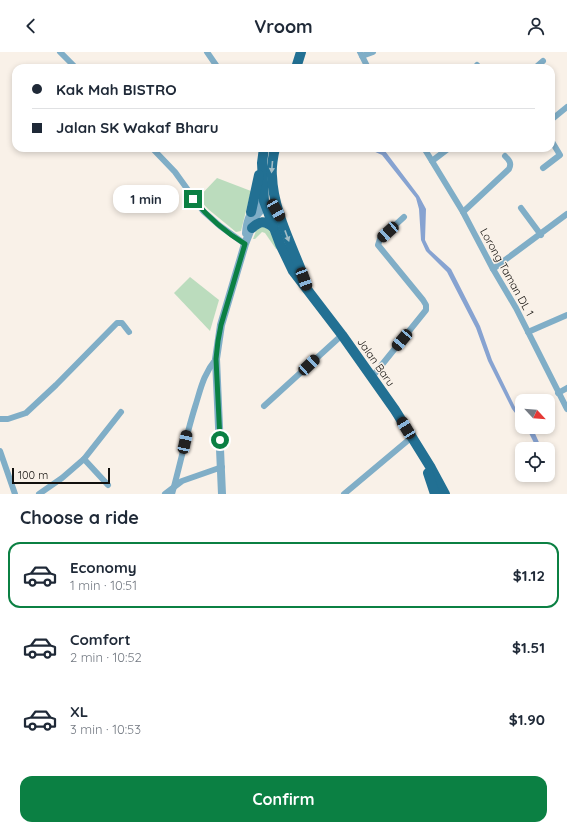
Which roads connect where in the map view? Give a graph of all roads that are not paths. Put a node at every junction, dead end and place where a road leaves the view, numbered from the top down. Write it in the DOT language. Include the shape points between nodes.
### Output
graph roads {
  1 [pos="60,52"];
  2 [pos="207,52"];
  3 [pos="301,52"];
  4 [pos="373,52"];
  5 [pos="361,54"];
  6 [pos="542,61"];
  7 [pos="72,64"];
  8 [pos="215,64"];
  9 [pos="297,64"];
  10 [pos="366,64"];
  11 [pos="539,64"];
  12 [pos="567,107"];
  13 [pos="555,117"];
  14 [pos="555,147"];
  15 [pos="156,152"];
  16 [pos="264,152"];
  17 [pos="274,152"];
  18 [pos="426,152"];
  19 [pos="444,152"];
  20 [pos="505,156"];
  21 [pos="432,161"];
  22 [pos="262,164"];
  23 [pos="543,168"];
  24 [pos="272,185"];
  25 [pos="266,203"];
  26 [pos="521,208"];
  27 [pos="251,212"];
  28 [pos="463,212"];
  29 [pos="567,214"];
  30 [pos="404,217"];
  31 [pos="281,219"];
  32 [pos="273,227"];
  33 [pos="252,228"];
  34 [pos="541,235"];
  35 [pos="245,244"];
  36 [pos="493,270"];
  37 [pos="308,290"];
  38 [pos="567,315"];
  39 [pos="129,332"];
  40 [pos="528,332"];
  41 [pos="342,334"];
  42 [pos="216,359"];
  43 [pos="372,377"];
  44 [pos="567,388"];
  45 [pos="558,393"];
  46 [pos="264,406"];
  47 [pos="567,409"];
  48 [pos="121,412"];
  49 [pos="0,419"];
  50 [pos="412,437"];
  51 [pos="0,451"];
  52 [pos="420,451"];
  53 [pos="84,458"];
  54 [pos="222,467"];
  55 [pos="108,485"];
  56 [pos="174,486"];
  57 [pos="15,494"];
  58 [pos="39,494"];
  59 [pos="165,494"];
  60 [pos="172,494"];
  61 [pos="222,494"];
  62 [pos="344,494"];
  63 [pos="435,494"];
  64 [pos="444,494"];
  1 -- 7 [label="street"];
  2 -- 8 [label="street"];
  3 -- 9 [label="main road"];
  4 -- 5 [label="street"];
  5 -- 10 [label="street"];
  6 -- 11 [label="street"];
  12 -- 13 [label="street"];
  14 -- 23 [label="street" via="560,155"];
  15 -- 35 [label="street" via="175,172 203,211"];
  16 -- 22 [label="main road, Jalan Baru"];
  17 -- 24 [label="main road, Jalan Baru, one-way"];
  18 -- 21 [label="street, Lorong Taman DL 1"];
  19 -- 21 [label="street"];
  20 -- 28 [label="street" via="510,161 509,169"];
  21 -- 28 [label="street, Lorong Taman DL 1"];
  22 -- 25 [label="main road, Jalan Baru"];
  22 -- 27 [label="main road"];
  24 -- 25 [label="main road"];
  24 -- 31 [label="main road, Jalan Baru"];
  25 -- 27 [label="street" via="259,203"];
  25 -- 31 [label="main road"];
  25 -- 32 [label="main road, Jalan Baru"];
  25 -- 33 [label="street" via="256,216"];
  26 -- 34 [label="street"];
  27 -- 35 [label="street" via="246,226"];
  28 -- 36 [label="street, Lorong Taman DL 1"];
  29 -- 34 [label="street"];
  30 -- 43 [label="street" via="380,239 378,245 423,300 426,310"];
  31 -- 37 [label="main road, Jalan Baru, one-way"];
  32 -- 33 [label="main road" via="263,222"];
  32 -- 37 [label="main road, Jalan Baru" via="293,271"];
  33 -- 35 [label="street"];
  34 -- 36 [label="street"];
  35 -- 42 [label="street" via="221,325"];
  36 -- 40 [label="street, Lorong Taman DL 1"];
  37 -- 41 [label="main road, Jalan Baru"];
  38 -- 40 [label="street"];
  39 -- 49 [label="street" via="122,323 117,323 26,413"];
  40 -- 45 [label="street, Lorong Taman DL 1"];
  41 -- 43 [label="main road, Jalan Baru"];
  41 -- 46 [label="street"];
  42 -- 54 [label="street"];
  42 -- 56 [label="street" via="202,385"];
  43 -- 50 [label="main road, Jalan Baru"];
  44 -- 45 [label="street"];
  45 -- 47 [label="street, Lorong Taman DL 1"];
  48 -- 53 [label="street"];
  50 -- 52 [label="main road, Jalan Baru"];
  50 -- 62 [label="street"];
  51 -- 57 [label="street"];
  52 -- 63 [label="main road"];
  52 -- 64 [label="main road"];
  53 -- 55 [label="street"];
  53 -- 58 [label="street"];
  54 -- 56 [label="street" via="190,477"];
  54 -- 61 [label="street"];
  56 -- 59 [label="street"];
  56 -- 60 [label="street"];
}
